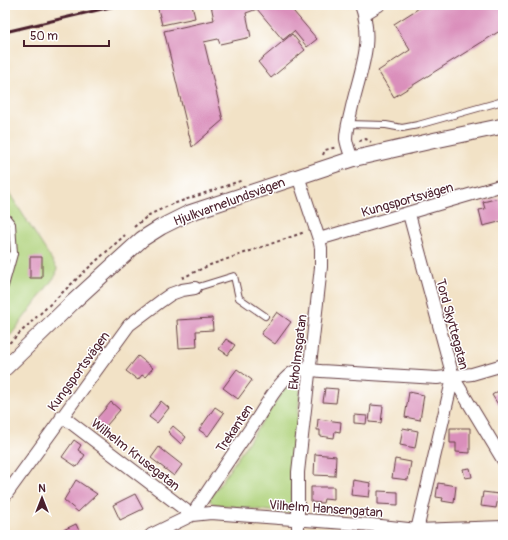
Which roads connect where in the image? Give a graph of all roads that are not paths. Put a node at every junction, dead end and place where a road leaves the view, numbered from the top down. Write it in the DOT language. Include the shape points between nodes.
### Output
graph roads {
  1 [pos="379,5"];
  2 [pos="362,10"];
  3 [pos="503,101"];
  4 [pos="348,124"];
  5 [pos="503,126"];
  6 [pos="352,159"];
  7 [pos="298,176"];
  8 [pos="503,185"];
  9 [pos="409,214"];
  10 [pos="5,215"];
  11 [pos="319,239"];
  12 [pos="14,254"];
  13 [pos="5,258"];
  14 [pos="5,286"];
  15 [pos="195,288"];
  16 [pos="265,316"];
  17 [pos="8,363"];
  18 [pos="503,365"];
  19 [pos="309,369"];
  20 [pos="453,377"];
  21 [pos="62,416"];
  22 [pos="503,460"];
  23 [pos="5,496"];
  24 [pos="192,515"];
  25 [pos="299,520"];
  26 [pos="503,527"];
  27 [pos="417,532"];
  28 [pos="150,535"];
  29 [pos="298,535"];
  1 -- 2 [label="street"];
  2 -- 4 [label="street" via="367,29 366,51"];
  3 -- 4 [label="lane" via="402,128"];
  4 -- 6 [label="street" via="346,138"];
  5 -- 6 [label="street, Hjulkvarnelundsvägen"];
  6 -- 7 [label="street, Hjulkvarnelundsvägen"];
  7 -- 11 [label="street, Ekholmsgatan"];
  7 -- 17 [label="street, Hjulkvarnelundsvägen" via="189,213 142,239"];
  8 -- 9 [label="street, Kungsportsvägen"];
  9 -- 11 [label="street, Kungsportsvägen"];
  9 -- 20 [label="street, Tord Skyttegatan"];
  10 -- 12 [label="lane" via="12,224"];
  11 -- 19 [label="street, Ekholmsgatan" via="321,267"];
  12 -- 13 [label="lane"];
  12 -- 14 [label="lane"];
  15 -- 16 [label="lane" via="234,276 239,298"];
  15 -- 21 [label="street, Kungsportsvägen" via="171,294 129,325"];
  18 -- 20 [label="street"];
  19 -- 20 [label="street"];
  19 -- 24 [label="street, Trekanten" via="292,373 281,385"];
  19 -- 25 [label="street, Ekholmsgatan" via="298,472"];
  20 -- 22 [label="street"];
  20 -- 27 [label="street, Tord Skyttegatan"];
  21 -- 23 [label="street, Kungsportsvägen"];
  21 -- 24 [label="street, Wilhelm Krusegatan"];
  24 -- 25 [label="street, Vilhelm Hansengatan" via="210,513"];
  24 -- 28 [label="street, Vilhelm Hansengatan"];
  25 -- 27 [label="street, Vilhelm Hansengatan" via="372,525"];
  25 -- 29 [label="street, Ekholmsgatan"];
  26 -- 27 [label="street, Vilhelm Hansengatan"];
}
